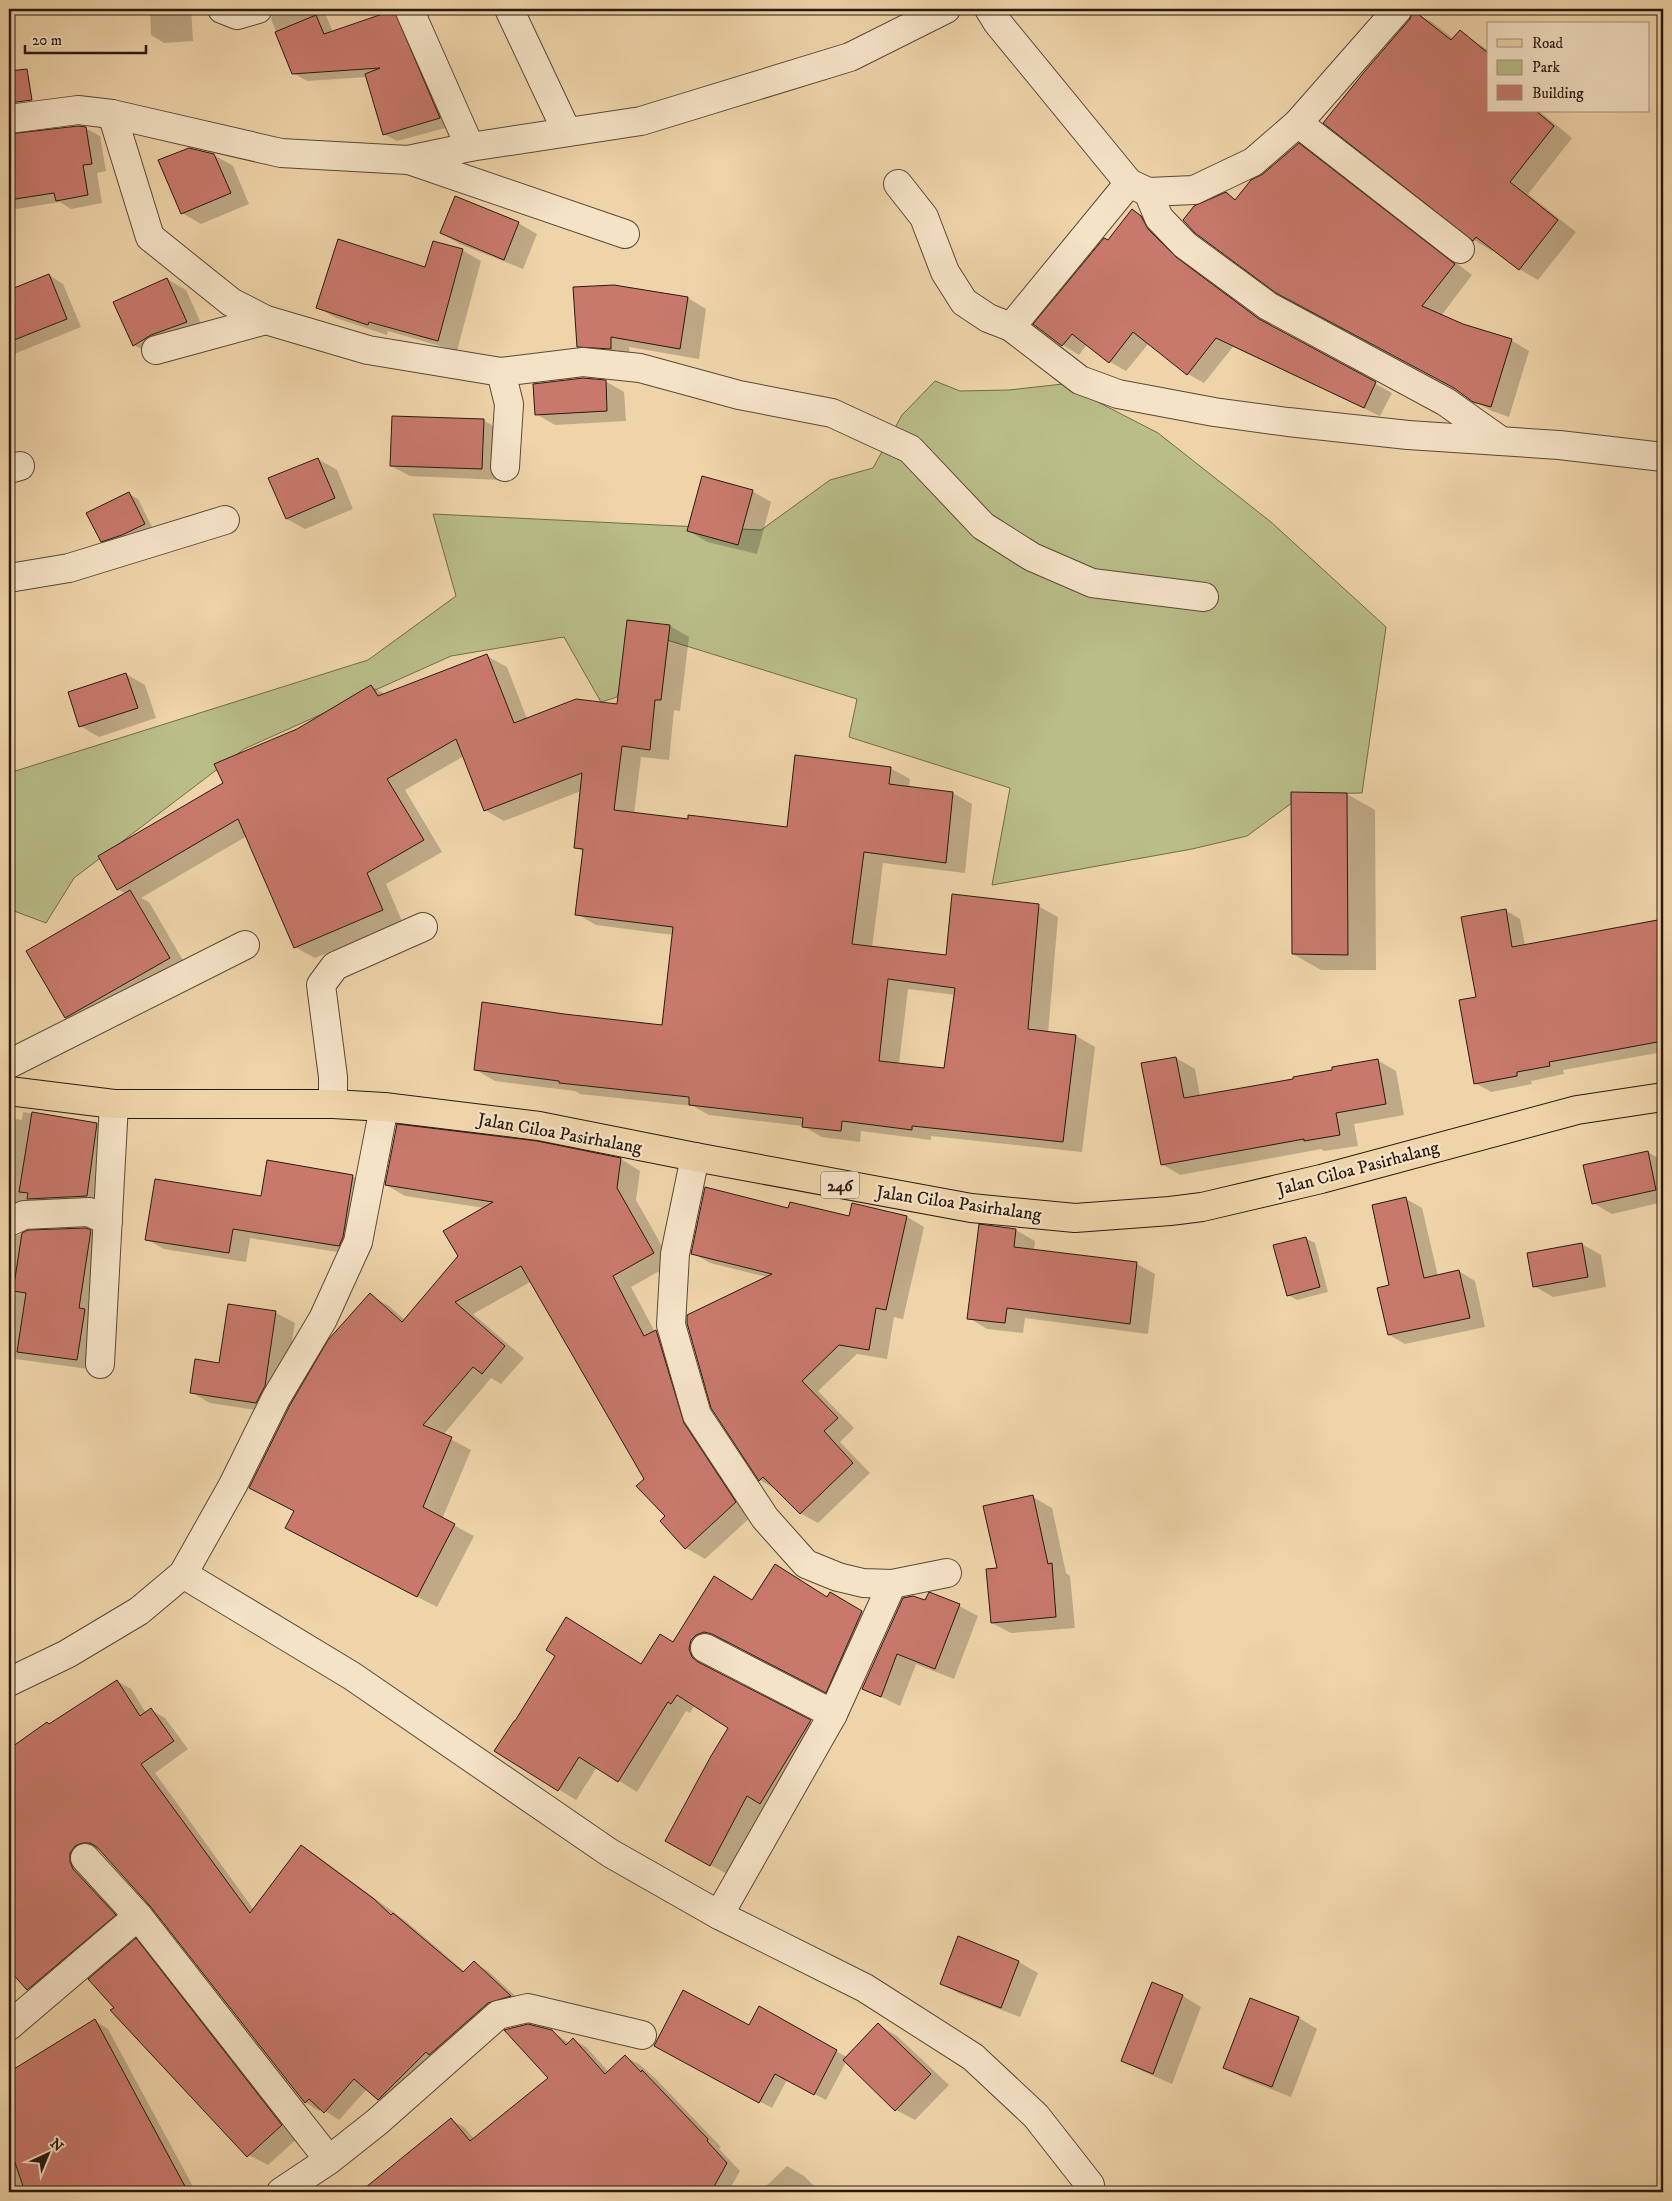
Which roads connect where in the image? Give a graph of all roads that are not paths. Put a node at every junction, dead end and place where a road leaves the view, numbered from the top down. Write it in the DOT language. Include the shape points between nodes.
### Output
graph roads {
  1 [pos="222,9"];
  2 [pos="258,9"];
  3 [pos="409,9"];
  4 [pos="509,9"];
  5 [pos="946,9"];
  6 [pos="989,9"];
  7 [pos="1398,9"];
  8 [pos="112,114"];
  9 [pos="9,119"];
  10 [pos="1298,123"];
  11 [pos="568,132"];
  12 [pos="470,147"];
  13 [pos="408,160"];
  14 [pos="898,184"];
  15 [pos="1138,187"];
  16 [pos="625,234"];
  17 [pos="1460,249"];
  18 [pos="266,320"];
  19 [pos="1011,327"];
  20 [pos="156,350"];
  21 [pos="501,372"];
  22 [pos="1501,441"];
  23 [pos="1663,456"];
  24 [pos="505,467"];
  25 [pos="225,520"];
  26 [pos="9,578"];
  27 [pos="1204,597"];
  28 [pos="423,927"];
  29 [pos="245,944"];
  30 [pos="9,1064"];
  31 [pos="9,1092"];
  32 [pos="1663,1097"];
  33 [pos="114,1104"];
  34 [pos="333,1104"];
  35 [pos="384,1107"];
  36 [pos="695,1157"];
  37 [pos="108,1221"];
  38 [pos="9,1222"];
  39 [pos="100,1364"];
  40 [pos="947,1573"];
  41 [pos="183,1574"];
  42 [pos="892,1584"];
  43 [pos="705,1648"];
  44 [pos="9,1682"];
  45 [pos="832,1714"];
  46 [pos="84,1858"];
  47 [pos="719,1915"];
  48 [pos="138,1916"];
  49 [pos="12,2014"];
  50 [pos="642,2035"];
  51 [pos="329,2160"];
  52 [pos="281,2192"];
  53 [pos="1091,2192"];
  1 -- 2 [label="street" via="237,15"];
  3 -- 12 [label="street"];
  4 -- 11 [label="street"];
  5 -- 11 [label="street" via="850,57 641,121"];
  6 -- 15 [label="street"];
  7 -- 10 [label="street"];
  8 -- 9 [label="street" via="78,110"];
  8 -- 13 [label="street" via="281,153"];
  8 -- 18 [label="street" via="150,237 230,302"];
  10 -- 15 [label="street" via="1253,162 1194,190"];
  10 -- 17 [label="street"];
  11 -- 12 [label="street"];
  12 -- 13 [label="street"];
  13 -- 16 [label="street"];
  14 -- 19 [label="street" via="924,217 945,272 964,302 988,318"];
  15 -- 19 [label="street"];
  15 -- 22 [label="street" via="1158,218 1185,245 1268,306 1446,402"];
  18 -- 20 [label="street"];
  18 -- 21 [label="street" via="368,350"];
  19 -- 22 [label="street" via="1080,380 1118,394 1288,422"];
  21 -- 24 [label="street" via="509,404"];
  21 -- 27 [label="street" via="583,362 640,368 739,395 832,413 910,449 983,526 1032,557 1092,584"];
  22 -- 23 [label="street"];
  25 -- 26 [label="street" via="70,568"];
  28 -- 34 [label="street" via="335,966 321,985 333,1077"];
  29 -- 30 [label="street"];
  31 -- 33 [label="main road, Jalan Ciloa Pasirhalang / 246"];
  32 -- 36 [label="main road, Jalan Ciloa Pasirhalang / 246" via="1577,1110 1321,1179 1202,1207 1075,1218 971,1208"];
  33 -- 34 [label="main road, Jalan Ciloa Pasirhalang / 246"];
  33 -- 37 [label="street"];
  34 -- 35 [label="main road, Jalan Ciloa Pasirhalang / 246"];
  35 -- 36 [label="main road, Jalan Ciloa Pasirhalang / 246" via="540,1126"];
  35 -- 41 [label="street" via="358,1242 323,1319 276,1398 233,1485"];
  36 -- 42 [label="street" via="675,1254 671,1325 697,1415 765,1518 806,1564 838,1577 864,1583"];
  37 -- 38 [label="street" via="89,1212 24,1215"];
  37 -- 39 [label="street"];
  40 -- 42 [label="street"];
  41 -- 44 [label="street" via="139,1611 67,1654"];
  41 -- 47 [label="street" via="352,1676 610,1853"];
  42 -- 45 [label="street"];
  43 -- 45 [label="street"];
  45 -- 47 [label="street"];
  46 -- 48 [label="street"];
  47 -- 53 [label="street" via="865,1988 973,2057 1036,2116 1090,2185"];
  48 -- 49 [label="street"];
  48 -- 51 [label="street"];
  50 -- 51 [label="street" via="528,2008 498,2015"];
  51 -- 52 [label="street"];
}
